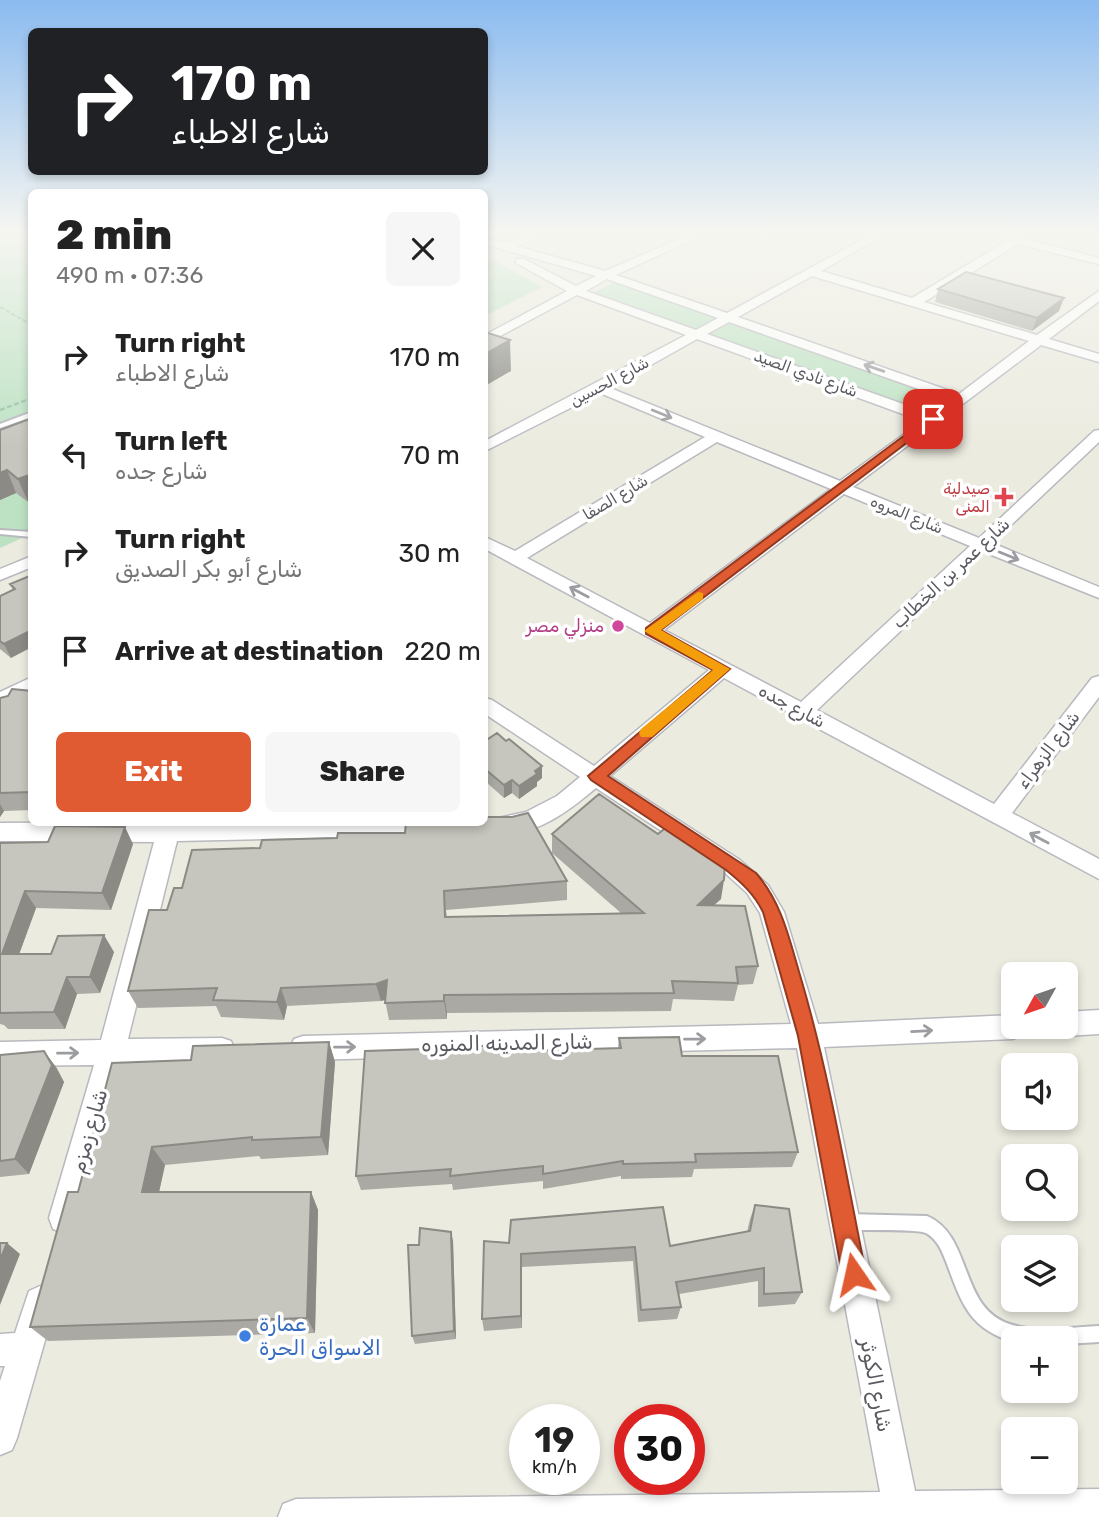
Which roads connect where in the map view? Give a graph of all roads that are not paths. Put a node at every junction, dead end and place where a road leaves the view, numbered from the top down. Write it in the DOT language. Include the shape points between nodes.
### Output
graph roads {
  1 [pos="536,305"];
  2 [pos="543,305"];
  3 [pos="617,305"];
  4 [pos="692,305"];
  5 [pos="751,305"];
  6 [pos="919,305"];
  7 [pos="1086,305"];
  8 [pos="728,317"];
  9 [pos="488,328"];
  10 [pos="696,334"];
  11 [pos="488,338"];
  12 [pos="1039,340"];
  13 [pos="1099,358"];
  14 [pos="599,388"];
  15 [pos="961,398"];
  16 [pos="28,416"];
  17 [pos="933,419"];
  18 [pos="0,426"];
  19 [pos="1099,434"];
  20 [pos="716,436"];
  21 [pos="488,445"];
  22 [pos="842,488"];
  23 [pos="0,532"];
  24 [pos="28,535"];
  25 [pos="488,544"];
  26 [pos="981,545"];
  27 [pos="28,550"];
  28 [pos="514,558"];
  29 [pos="0,562"];
  30 [pos="28,563"];
  31 [pos="0,575"];
  32 [pos="1099,593"];
  33 [pos="651,631"];
  34 [pos="723,669"];
  35 [pos="1099,683"];
  36 [pos="28,685"];
  37 [pos="0,701"];
  38 [pos="488,707"];
  39 [pos="803,712"];
  40 [pos="596,776"];
  41 [pos="998,816"];
  42 [pos="488,825"];
  43 [pos="458,826"];
  44 [pos="168,828"];
  45 [pos="0,832"];
  46 [pos="1099,870"];
  47 [pos="1099,1023"];
  48 [pos="1078,1024"];
  49 [pos="1001,1028"];
  50 [pos="808,1036"];
  51 [pos="278,1048"];
  52 [pos="250,1049"];
  53 [pos="111,1052"];
  54 [pos="0,1054"];
  55 [pos="844,1222"];
  56 [pos="1099,1334"];
  57 [pos="14,1349"];
  58 [pos="0,1438"];
  59 [pos="1099,1507"];
  60 [pos="901,1510"];
  61 [pos="296,1517"];
  1 -- 9 [label="street"];
  2 -- 11 [label="street"];
  3 -- 10 [label="street, شارع نادي الصيد"];
  4 -- 8 [label="street, شارع نادي الصيد"];
  5 -- 8 [label="street, شارع الحسين"];
  6 -- 12 [label="street"];
  7 -- 12 [label="street"];
  8 -- 10 [label="street, شارع الحسين"];
  15 -- 8 [label="street, شارع نادي الصيد, one-way"];
  10 -- 14 [label="street, شارع الحسين"];
  10 -- 17 [label="street, شارع نادي الصيد"];
  12 -- 13 [label="street"];
  12 -- 15 [label="street"];
  14 -- 20 [label="street, شارع المروه, one-way"];
  14 -- 21 [label="street, شارع الحسين"];
  15 -- 17 [label="street"];
  16 -- 18 [label="lane"];
  17 -- 22 [label="street"];
  19 -- 26 [label="street, شارع عمر بن الخطاب"];
  20 -- 22 [label="street, شارع المروه"];
  20 -- 28 [label="street, شارع الصفا"];
  22 -- 26 [label="street, شارع المروه"];
  22 -- 33 [label="street"];
  23 -- 24 [label="lane"];
  25 -- 28 [label="street, شارع جده"];
  26 -- 32 [label="street, شارع المروه, one-way"];
  26 -- 39 [label="street, شارع عمر بن الخطاب"];
  27 -- 29 [label="street"];
  33 -- 28 [label="street, شارع جده, one-way"];
  30 -- 31 [label="street"];
  33 -- 34 [label="street, شارع جده"];
  34 -- 39 [label="street, شارع جده"];
  34 -- 40 [label="street"];
  35 -- 41 [label="street, شارع الزهراء"];
  36 -- 37 [label="street"];
  38 -- 40 [label="street, شارع الكوثر"];
  39 -- 41 [label="street, شارع جده"];
  40 -- 42 [label="street" via="544,814 513,824"];
  40 -- 50 [label="street, شارع الكوثر" via="749,878 763,894"];
  46 -- 41 [label="street, شارع جده, one-way"];
  43 -- 44 [label="street"];
  44 -- 45 [label="street"];
  44 -- 53 [label="street, شارع زمزم"];
  47 -- 48 [label="street"];
  50 -- 49 [label="street, شارع المدينه المنوره, one-way"];
  51 -- 50 [label="street, شارع المدينه المنوره, one-way"];
  50 -- 55 [label="street, شارع الكوثر"];
  52 -- 53 [label="street"];
  54 -- 53 [label="street, one-way"];
  53 -- 57 [label="street, شارع زمزم" via="53,1258"];
  55 -- 56 [label="lane" via="927,1224 937,1230 976,1310 1002,1330 1015,1335"];
  55 -- 60 [label="street, شارع الكوثر"];
  57 -- 58 [label="street, شارع زمزم"];
  59 -- 60 [label="street"];
  60 -- 61 [label="street"];
}
